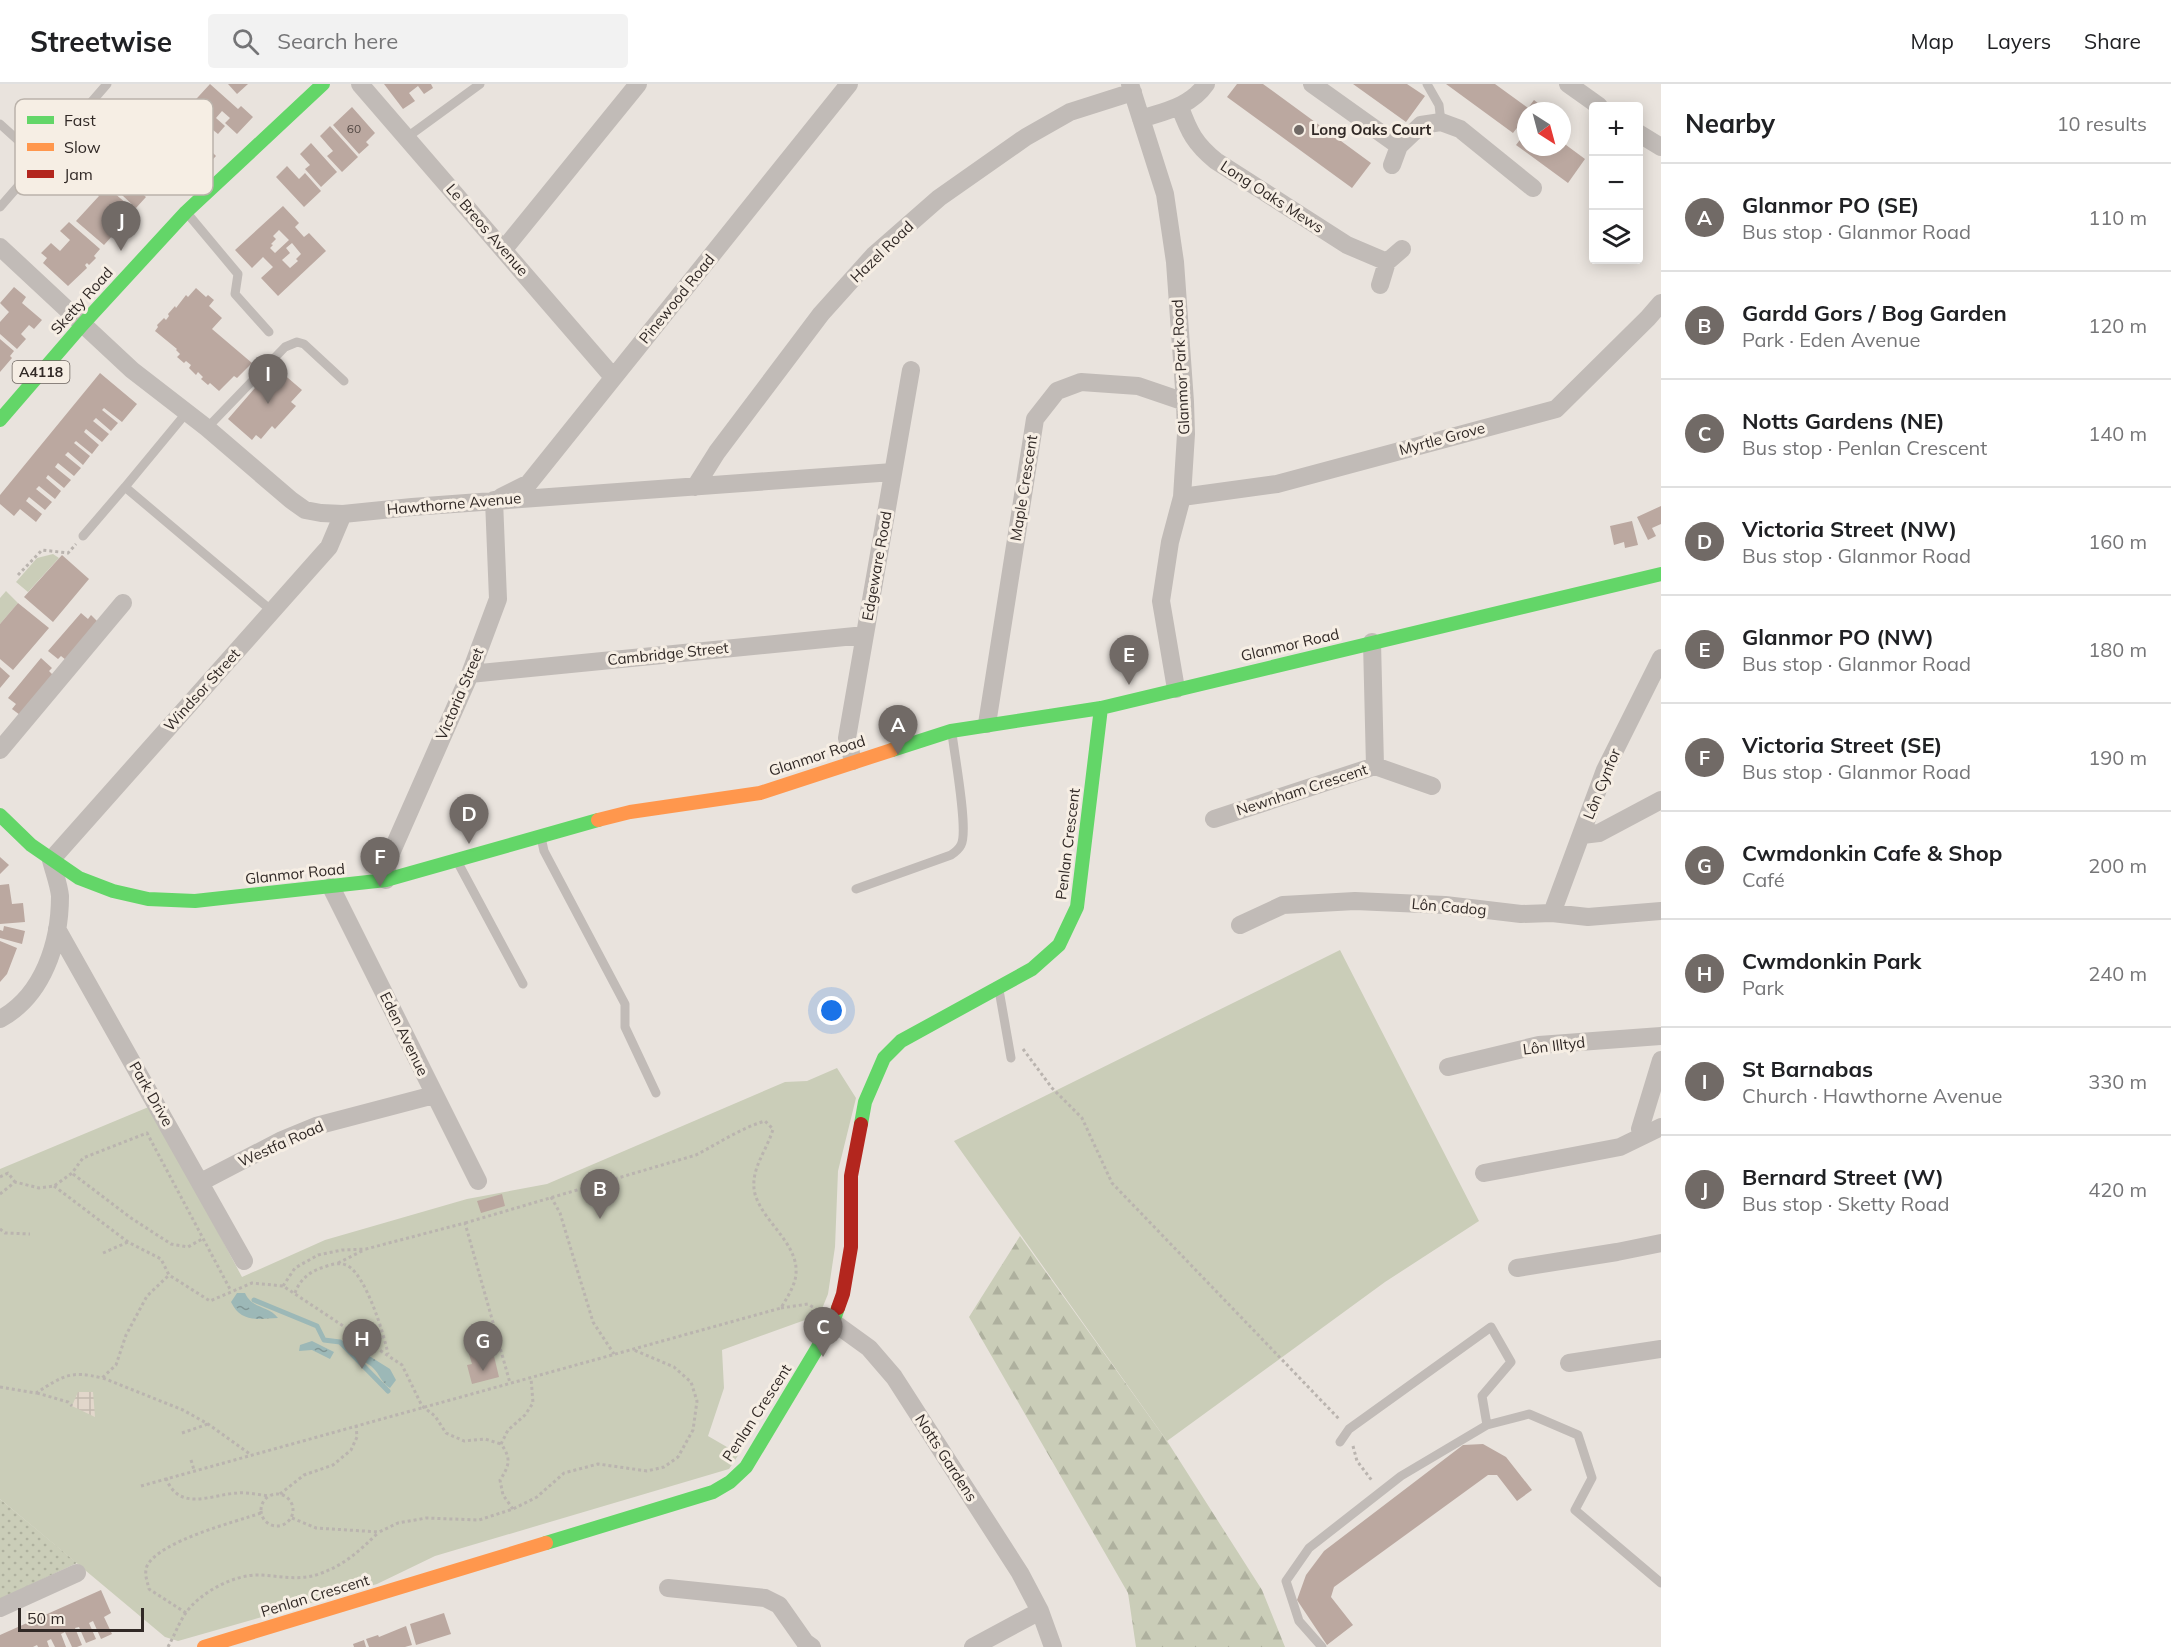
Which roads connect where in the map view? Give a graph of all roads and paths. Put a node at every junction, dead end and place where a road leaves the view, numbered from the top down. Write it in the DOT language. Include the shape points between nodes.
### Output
graph roads {
  1 [pos="107,84"];
  2 [pos="324,84"];
  3 [pos="360,84"];
  4 [pos="480,84"];
  5 [pos="638,84"];
  6 [pos="849,84"];
  7 [pos="1206,84"];
  8 [pos="1312,84"];
  9 [pos="1427,84"];
  10 [pos="1568,84"];
  11 [pos="1131,88"];
  12 [pos="94,99"];
  13 [pos="1593,102"];
  14 [pos="1180,107"];
  15 [pos="1142,119"];
  16 [pos="1441,122"];
  17 [pos="0,124"];
  18 [pos="1643,136"];
  19 [pos="15,138"];
  20 [pos="406,138"];
  21 [pos="1399,146"];
  22 [pos="1661,147"];
  23 [pos="1392,165"];
  24 [pos="213,187"];
  25 [pos="1533,188"];
  26 [pos="15,190"];
  27 [pos="204,195"];
  28 [pos="0,207"];
  29 [pos="186,212"];
  30 [pos="504,249"];
  31 [pos="1402,249"];
  32 [pos="1,250"];
  33 [pos="1387,262"];
  34 [pos="1380,285"];
  35 [pos="1661,303"];
  36 [pos="82,325"];
  37 [pos="269,332"];
  38 [pos="910,370"];
  39 [pos="613,377"];
  40 [pos="344,381"];
  41 [pos="1185,402"];
  42 [pos="187,412"];
  43 [pos="0,420"];
  44 [pos="207,428"];
  45 [pos="893,472"];
  46 [pos="125,487"];
  47 [pos="695,487"];
  48 [pos="1182,497"];
  49 [pos="494,500"];
  50 [pos="343,514"];
  51 [pos="83,536"];
  52 [pos="18,574"];
  53 [pos="1661,574"];
  54 [pos="123,603"];
  55 [pos="272,611"];
  56 [pos="865,635"];
  57 [pos="1372,642"];
  58 [pos="1661,658"];
  59 [pos="470,674"];
  60 [pos="1176,689"];
  61 [pos="1101,708"];
  62 [pos="987,724"];
  63 [pos="951,730"];
  64 [pos="0,750"];
  65 [pos="853,761"];
  66 [pos="1375,766"];
  67 [pos="1432,786"];
  68 [pos="1661,800"];
  69 [pos="0,814"];
  70 [pos="1214,819"];
  71 [pos="541,835"];
  72 [pos="1582,835"];
  73 [pos="51,860"];
  74 [pos="457,861"];
  75 [pos="386,880"];
  76 [pos="331,887"];
  77 [pos="856,889"];
  78 [pos="1661,911"];
  79 [pos="1552,913"];
  80 [pos="1240,925"];
  81 [pos="57,929"];
  82 [pos="523,984"];
  83 [pos="998,988"];
  84 [pos="0,1019"];
  85 [pos="1007,1029"];
  86 [pos="1661,1036"];
  87 [pos="1011,1058"];
  88 [pos="1661,1060"];
  89 [pos="1448,1067"];
  90 [pos="656,1093"];
  91 [pos="434,1095"];
  92 [pos="1661,1127"];
  93 [pos="1642,1136"];
  94 [pos="72,1173"];
  95 [pos="1484,1173"];
  96 [pos="0,1177"];
  97 [pos="477,1181"];
  98 [pos="15,1182"];
  99 [pos="201,1182"];
  100 [pos="54,1186"];
  101 [pos="0,1194"];
  102 [pos="551,1197"];
  103 [pos="465,1223"];
  104 [pos="0,1229"];
  105 [pos="30,1234"];
  106 [pos="202,1239"];
  107 [pos="128,1242"];
  108 [pos="1661,1243"];
  109 [pos="366,1249"];
  110 [pos="103,1253"];
  111 [pos="244,1261"];
  112 [pos="337,1263"];
  113 [pos="1517,1268"];
  114 [pos="169,1275"];
  115 [pos="283,1286"];
  116 [pos="231,1292"];
  117 [pos="294,1293"];
  118 [pos="781,1308"];
  119 [pos="833,1322"];
  120 [pos="632,1349"];
  121 [pos="1661,1349"];
  122 [pos="614,1354"];
  123 [pos="389,1356"];
  124 [pos="1569,1363"];
  125 [pos="102,1378"];
  126 [pos="531,1378"];
  127 [pos="510,1383"];
  128 [pos="0,1387"];
  129 [pos="36,1393"];
  130 [pos="72,1406"];
  131 [pos="422,1406"];
  132 [pos="208,1424"];
  133 [pos="356,1425"];
  134 [pos="1487,1425"];
  135 [pos="1349,1430"];
  136 [pos="182,1433"];
  137 [pos="1340,1442"];
  138 [pos="501,1444"];
  139 [pos="250,1454"];
  140 [pos="191,1460"];
  141 [pos="194,1470"];
  142 [pos="166,1478"];
  143 [pos="141,1486"];
  144 [pos="1382,1492"];
  145 [pos="280,1494"];
  146 [pos="270,1496"];
  147 [pos="513,1509"];
  148 [pos="261,1513"];
  149 [pos="292,1518"];
  150 [pos="378,1532"];
  151 [pos="77,1573"];
  152 [pos="1661,1583"];
  153 [pos="668,1588"];
  154 [pos="0,1608"];
  155 [pos="1040,1611"];
  156 [pos="186,1613"];
  157 [pos="168,1647"];
  158 [pos="204,1647"];
  159 [pos="812,1647"];
  160 [pos="973,1647"];
  161 [pos="1053,1647"];
  162 [pos="1322,1647"];
  1 -- 12 [label="lane"];
  2 -- 24 [label="street, Sketty Road / A4118"];
  3 -- 20 [label="street, Le Breos Avenue"];
  4 -- 20 [label="lane"];
  5 -- 30 [label="street"];
  6 -- 39 [label="street, Pinewood Road"];
  7 -- 14 [label="street"];
  8 -- 21 [label="street"];
  9 -- 16 [label="lane" via="1438,105"];
  10 -- 13 [label="street"];
  11 -- 15 [label="street, Glanmor Park Road"];
  11 -- 47 [label="street, Hazel Road" via="1070,112 1026,137 939,198 874,255 821,314"];
  14 -- 15 [label="street"];
  14 -- 33 [label="street, Long Oaks Mews" via="1190,134 1216,161 1347,246"];
  15 -- 41 [label="street, Glanmor Park Road" via="1165,194 1175,262"];
  16 -- 21 [label="street" via="1421,125"];
  16 -- 25 [label="street" via="1460,129"];
  17 -- 19 [label="lane"];
  18 -- 22 [label="street"];
  20 -- 30 [label="street, Le Breos Avenue"];
  21 -- 23 [label="street"];
  26 -- 28 [label="lane"];
  27 -- 29 [label="street, Sketty Road / A4118"];
  29 -- 36 [label="street, Sketty Road / A4118"];
  29 -- 37 [label="lane" via="238,274 235,294"];
  30 -- 39 [label="street, Le Breos Avenue"];
  31 -- 33 [label="street"];
  32 -- 36 [label="street, Hawthorne Avenue"];
  33 -- 34 [label="street"];
  35 -- 48 [label="street, Myrtle Grove" via="1556,409 1277,484"];
  36 -- 42 [label="street, Hawthorne Avenue"];
  36 -- 43 [label="street, Sketty Road / A4118"];
  38 -- 45 [label="street, Edgeware Road"];
  39 -- 49 [label="street, Pinewood Road" via="529,483"];
  40 -- 44 [label="lane" via="297,342 285,347"];
  41 -- 48 [label="street, Glanmor Park Road"];
  41 -- 62 [label="street, Maple Crescent" via="1138,386 1081,382 1057,391 1035,419"];
  42 -- 44 [label="street, Hawthorne Avenue"];
  42 -- 46 [label="lane"];
  44 -- 50 [label="street, Hawthorne Avenue" via="305,510"];
  45 -- 47 [label="street, Hawthorne Avenue"];
  45 -- 56 [label="street, Edgeware Road"];
  46 -- 51 [label="lane"];
  46 -- 55 [label="lane"];
  47 -- 49 [label="street, Hawthorne Avenue"];
  48 -- 60 [label="street, Glanmor Park Road" via="1161,601"];
  49 -- 50 [label="street, Hawthorne Avenue"];
  49 -- 59 [label="street, Victoria Street" via="498,599"];
  50 -- 55 [label="street, Windsor Street" via="329,547"];
  51 -- 52 [label="path" via="68,552 42,550"];
  53 -- 57 [label="street, Glanmor Road"];
  54 -- 64 [label="street"];
  55 -- 73 [label="street, Windsor Street"];
  56 -- 59 [label="street, Cambridge Street"];
  56 -- 65 [label="street, Edgeware Road" via="848,738"];
  57 -- 60 [label="street, Glanmor Road"];
  57 -- 66 [label="street, Newnham Crescent"];
  58 -- 72 [label="street, Lôn Cynfor" via="1605,770"];
  59 -- 75 [label="street, Victoria Street" via="388,861"];
  60 -- 61 [label="street, Glanmor Road"];
  61 -- 62 [label="street, Glanmor Road"];
  61 -- 83 [label="street, Penlan Crescent" via="1077,907 1059,945 1032,969"];
  62 -- 63 [label="street, Glanmor Road"];
  63 -- 65 [label="street, Glanmor Road"];
  63 -- 77 [label="lane" via="963,824 961,845 951,855"];
  65 -- 71 [label="street, Glanmor Road" via="760,793 630,812"];
  66 -- 67 [label="street"];
  66 -- 70 [label="street, Newnham Crescent"];
  68 -- 72 [label="street" via="1599,833"];
  69 -- 73 [label="street, Glanmor Road"];
  71 -- 74 [label="street, Glanmor Road"];
  71 -- 90 [label="lane" via="544,851 625,1004 625,1027"];
  72 -- 79 [label="street, Lôn Cynfor"];
  73 -- 76 [label="street, Glanmor Road" via="79,878 113,891 148,898 195,901"];
  73 -- 81 [label="street" via="60,894"];
  74 -- 75 [label="street, Glanmor Road"];
  74 -- 82 [label="lane"];
  75 -- 76 [label="street, Glanmor Road"];
  76 -- 91 [label="street, Eden Avenue"];
  78 -- 79 [label="street, Lôn Cadog" via="1588,917"];
  79 -- 80 [label="street, Lôn Cadog" via="1355,901 1283,905"];
  81 -- 84 [label="street" via="46,969 28,997"];
  81 -- 99 [label="street, Park Drive"];
  83 -- 85 [label="lane"];
  83 -- 119 [label="street, Penlan Crescent" via="901,1041 884,1058 865,1102 851,1176 850,1247 843,1294"];
  85 -- 87 [label="lane"];
  85 -- 135 [label="path" via="1052,1088 1082,1118 1112,1183"];
  86 -- 89 [label="street, Lôn Illtyd" via="1539,1045"];
  88 -- 93 [label="street"];
  91 -- 97 [label="street, Eden Avenue"];
  91 -- 99 [label="street, Westfa Road" via="316,1126"];
  92 -- 93 [label="street"];
  93 -- 95 [label="street" via="1620,1147"];
  94 -- 100 [label="path"];
  94 -- 106 [label="path" via="171,1244 188,1247"];
  94 -- 106 [label="path" via="83,1158 147,1133"];
  96 -- 98 [label="path" via="8,1173"];
  98 -- 100 [label="path" via="39,1188"];
  98 -- 101 [label="path"];
  99 -- 111 [label="street, Park Drive"];
  100 -- 107 [label="path"];
  102 -- 103 [label="path"];
  102 -- 118 [label="path" via="696,1155 748,1126 765,1121 774,1129 756,1164 755,1193 765,1216 787,1241 796,1264 794,1286"];
  102 -- 122 [label="path" via="560,1213 593,1322"];
  103 -- 109 [label="path"];
  103 -- 127 [label="path"];
  104 -- 105 [label="path" via="5,1233"];
  106 -- 116 [label="path"];
  107 -- 110 [label="path"];
  107 -- 114 [label="path" via="161,1259"];
  108 -- 113 [label="street"];
  109 -- 112 [label="path"];
  109 -- 115 [label="path" via="318,1255 295,1268"];
  112 -- 117 [label="path" via="315,1270 298,1284"];
  112 -- 123 [label="path" via="349,1266 359,1277 383,1330"];
  114 -- 116 [label="path" via="210,1301"];
  114 -- 125 [label="path" via="147,1296 126,1335 116,1365"];
  115 -- 116 [label="path" via="252,1283"];
  115 -- 117 [label="path"];
  117 -- 123 [label="path"];
  118 -- 119 [label="path" via="808,1304"];
  118 -- 120 [label="path"];
  119 -- 155 [label="street, Notts Gardens" via="869,1348 894,1377 1020,1573"];
  119 -- 158 [label="street, Penlan Crescent" via="746,1467 713,1492"];
  120 -- 122 [label="path"];
  120 -- 147 [label="path" via="674,1367 691,1382 698,1401 693,1430 678,1457 664,1467 648,1471 598,1464 564,1473 537,1497"];
  121 -- 124 [label="street"];
  122 -- 126 [label="path"];
  123 -- 131 [label="path" via="402,1365"];
  125 -- 129 [label="path" via="73,1374"];
  125 -- 132 [label="path"];
  126 -- 127 [label="path"];
  126 -- 138 [label="path" via="533,1402"];
  127 -- 131 [label="path"];
  128 -- 129 [label="path"];
  129 -- 130 [label="path"];
  131 -- 133 [label="path"];
  131 -- 138 [label="path" via="435,1416 446,1433 464,1441 485,1439"];
  132 -- 136 [label="path"];
  132 -- 139 [label="path"];
  133 -- 139 [label="path"];
  133 -- 145 [label="path" via="357,1437 351,1450 333,1465 304,1475"];
  134 -- 135 [label="lane" via="1482,1396 1511,1362 1491,1327"];
  134 -- 144 [label="lane" via="1401,1476"];
  134 -- 152 [label="lane" via="1529,1414 1578,1435 1592,1478 1575,1510"];
  135 -- 137 [label="lane"];
  135 -- 144 [label="path" via="1357,1461"];
  138 -- 147 [label="path" via="508,1453 509,1467 500,1480 503,1495"];
  139 -- 141 [label="path"];
  140 -- 141 [label="path"];
  141 -- 142 [label="path"];
  142 -- 143 [label="path"];
  142 -- 146 [label="path" via="170,1489 184,1498 204,1499 238,1492"];
  144 -- 162 [label="lane" via="1308,1548 1286,1581 1299,1621"];
  145 -- 146 [label="path"];
  145 -- 149 [label="path" via="294,1508"];
  146 -- 148 [label="path"];
  147 -- 150 [label="path" via="479,1520 426,1518 398,1523"];
  148 -- 149 [label="path" via="275,1527"];
  148 -- 156 [label="path" via="181,1540 159,1552 148,1564 145,1574 149,1589"];
  149 -- 150 [label="path" via="316,1528"];
  150 -- 156 [label="path" via="346,1563 317,1575 286,1579 258,1575 233,1580 205,1594"];
  151 -- 154 [label="street"];
  153 -- 159 [label="street" via="765,1598 779,1605"];
  155 -- 160 [label="street"];
  155 -- 161 [label="street, Notts Gardens"];
  156 -- 157 [label="path"];
}
